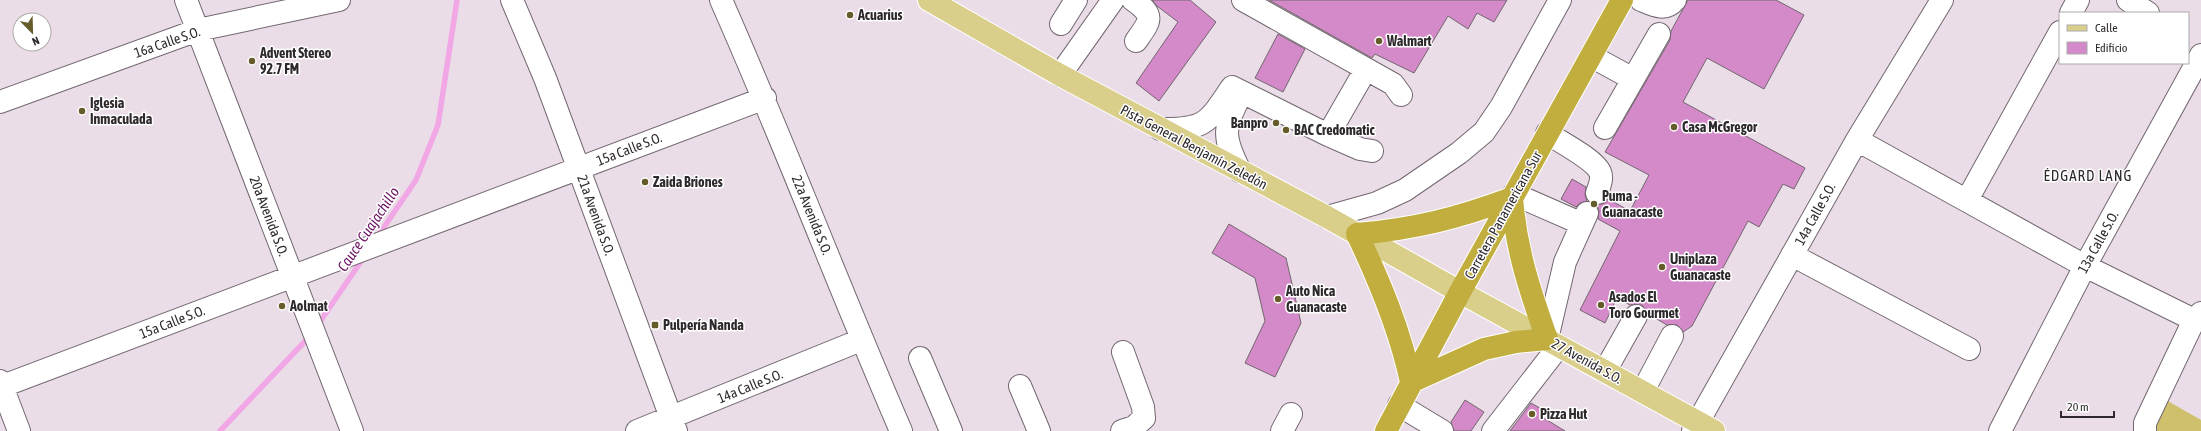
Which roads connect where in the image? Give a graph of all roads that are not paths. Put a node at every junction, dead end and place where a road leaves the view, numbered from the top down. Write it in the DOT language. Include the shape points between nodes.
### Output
graph roads {
  1 [pos="186,0"];
  2 [pos="339,0"];
  3 [pos="512,0"];
  4 [pos="721,0"];
  5 [pos="1076,0"];
  6 [pos="1084,0"];
  7 [pos="1133,0"];
  8 [pos="1243,0"];
  9 [pos="1560,0"];
  10 [pos="1622,0"];
  11 [pos="1641,0"];
  12 [pos="1675,0"];
  13 [pos="1942,0"];
  14 [pos="2078,0"];
  15 [pos="2128,0"];
  16 [pos="942,3"];
  17 [pos="1108,7"];
  18 [pos="2072,12"];
  19 [pos="2146,12"];
  20 [pos="1061,24"];
  21 [pos="198,30"];
  22 [pos="1659,34"];
  23 [pos="2059,34"];
  24 [pos="1136,41"];
  25 [pos="2189,43"];
  26 [pos="2201,54"];
  27 [pos="1590,56"];
  28 [pos="1366,69"];
  29 [pos="1060,75"];
  30 [pos="1633,79"];
  31 [pos="1237,90"];
  32 [pos="1401,95"];
  33 [pos="765,98"];
  34 [pos="0,102"];
  35 [pos="1605,128"];
  36 [pos="1160,129"];
  37 [pos="1548,134"];
  38 [pos="1328,135"];
  39 [pos="1857,140"];
  40 [pos="1372,150"];
  41 [pos="579,168"];
  42 [pos="1240,171"];
  43 [pos="1597,193"];
  44 [pos="1513,196"];
  45 [pos="1967,200"];
  46 [pos="1327,217"];
  47 [pos="1357,234"];
  48 [pos="1792,255"];
  49 [pos="2085,266"];
  50 [pos="293,277"];
  51 [pos="1460,292"];
  52 [pos="1636,316"];
  53 [pos="2198,317"];
  54 [pos="1672,336"];
  55 [pos="862,340"];
  56 [pos="1553,342"];
  57 [pos="1969,349"];
  58 [pos="1123,352"];
  59 [pos="920,358"];
  60 [pos="1605,371"];
  61 [pos="1411,382"];
  62 [pos="1,385"];
  63 [pos="1020,386"];
  64 [pos="1643,392"];
  65 [pos="1399,405"];
  66 [pos="674,425"];
  67 [pos="1701,428"];
  68 [pos="19,431"];
  69 [pos="352,431"];
  70 [pos="637,431"];
  71 [pos="901,431"];
  72 [pos="951,431"];
  73 [pos="1039,431"];
  74 [pos="1122,431"];
  75 [pos="1386,431"];
  76 [pos="1442,431"];
  77 [pos="1493,431"];
  78 [pos="2000,431"];
  79 [pos="2145,431"];
  1 -- 21 [label="street, 20a Avenida S.O."];
  2 -- 21 [label="street, 16a Calle S.O."];
  3 -- 41 [label="street, 21a Avenida S.O."];
  4 -- 33 [label="street, 22a Avenida S.O."];
  5 -- 20 [label="street"];
  6 -- 17 [label="street"];
  7 -- 24 [label="street" via="1145,8 1150,16 1148,24"];
  8 -- 28 [label="street"];
  9 -- 46 [label="street" via="1501,107 1484,132 1459,153 1405,190 1377,203"];
  10 -- 27 [label="highway, Carretera Panamericana Sur"];
  11 -- 12 [label="street" via="1658,7 1667,7"];
  13 -- 39 [label="street, 14a Calle S.O."];
  14 -- 18 [label="street"];
  15 -- 19 [label="street"];
  16 -- 29 [label="main road, Pista General Benjamín Zeledón"];
  17 -- 29 [label="street"];
  21 -- 34 [label="street, 16a Calle S.O."];
  21 -- 50 [label="street, 20a Avenida S.O."];
  22 -- 30 [label="street"];
  23 -- 45 [label="street"];
  25 -- 26 [label="street"];
  26 -- 49 [label="street, 13a Calle S.O."];
  27 -- 30 [label="street"];
  27 -- 37 [label="highway, Carretera Panamericana Sur"];
  28 -- 32 [label="street" via="1394,84"];
  28 -- 38 [label="street"];
  29 -- 36 [label="main road, Pista General Benjamín Zeledón"];
  30 -- 35 [label="street"];
  31 -- 36 [label="street" via="1206,122 1194,128"];
  31 -- 38 [label="street"];
  31 -- 42 [label="street" via="1226,138"];
  33 -- 41 [label="street, 15a Calle S.O."];
  33 -- 55 [label="street, 22a Avenida S.O."];
  36 -- 42 [label="main road, Pista General Benjamín Zeledón"];
  37 -- 43 [label="street" via="1595,165 1600,173 1601,182"];
  37 -- 44 [label="highway, Carretera Panamericana Sur"];
  38 -- 40 [label="street" via="1360,150"];
  39 -- 45 [label="street"];
  39 -- 48 [label="street, 14a Calle S.O."];
  41 -- 50 [label="street, 15a Calle S.O."];
  41 -- 66 [label="street, 21a Avenida S.O."];
  42 -- 46 [label="main road, Pista General Benjamín Zeledón"];
  44 -- 47 [label="highway" via="1434,224"];
  44 -- 51 [label="highway, Carretera Panamericana Sur"];
  44 -- 56 [label="highway" via="1517,246 1526,278"];
  44 -- 56 [label="street" via="1584,218 1565,262"];
  45 -- 49 [label="street"];
  46 -- 47 [label="main road, Pista General Benjamín Zeledón"];
  47 -- 51 [label="main road, Pista General Benjamín Zeledón"];
  47 -- 61 [label="highway" via="1383,291 1401,341"];
  48 -- 57 [label="street"];
  48 -- 67 [label="street, 14a Calle S.O."];
  49 -- 53 [label="street"];
  49 -- 78 [label="street, 13a Calle S.O."];
  50 -- 62 [label="street, 15a Calle S.O."];
  50 -- 69 [label="street, 20a Avenida S.O."];
  51 -- 56 [label="main road, 27 Avenida S.O."];
  51 -- 61 [label="highway, Carretera Panamericana Sur"];
  52 -- 60 [label="street"];
  53 -- 79 [label="street" via="2145,423"];
  54 -- 64 [label="street"];
  55 -- 66 [label="street, 14a Calle S.O."];
  55 -- 71 [label="street, 22a Avenida S.O."];
  56 -- 60 [label="main road, 27 Avenida S.O."];
  56 -- 61 [label="highway" via="1516,342 1484,349"];
  56 -- 77 [label="street"];
  58 -- 74 [label="street" via="1143,406 1144,418 1134,427"];
  59 -- 72 [label="street"];
  60 -- 64 [label="main road, 27 Avenida S.O."];
  61 -- 65 [label="highway, Carretera Panamericana Sur"];
  62 -- 68 [label="street"];
  63 -- 73 [label="street"];
  64 -- 67 [label="main road, 27 Avenida S.O."];
  65 -- 75 [label="highway, Carretera Panamericana Sur"];
  65 -- 76 [label="street"];
  66 -- 70 [label="street, 14a Calle S.O."];
}
